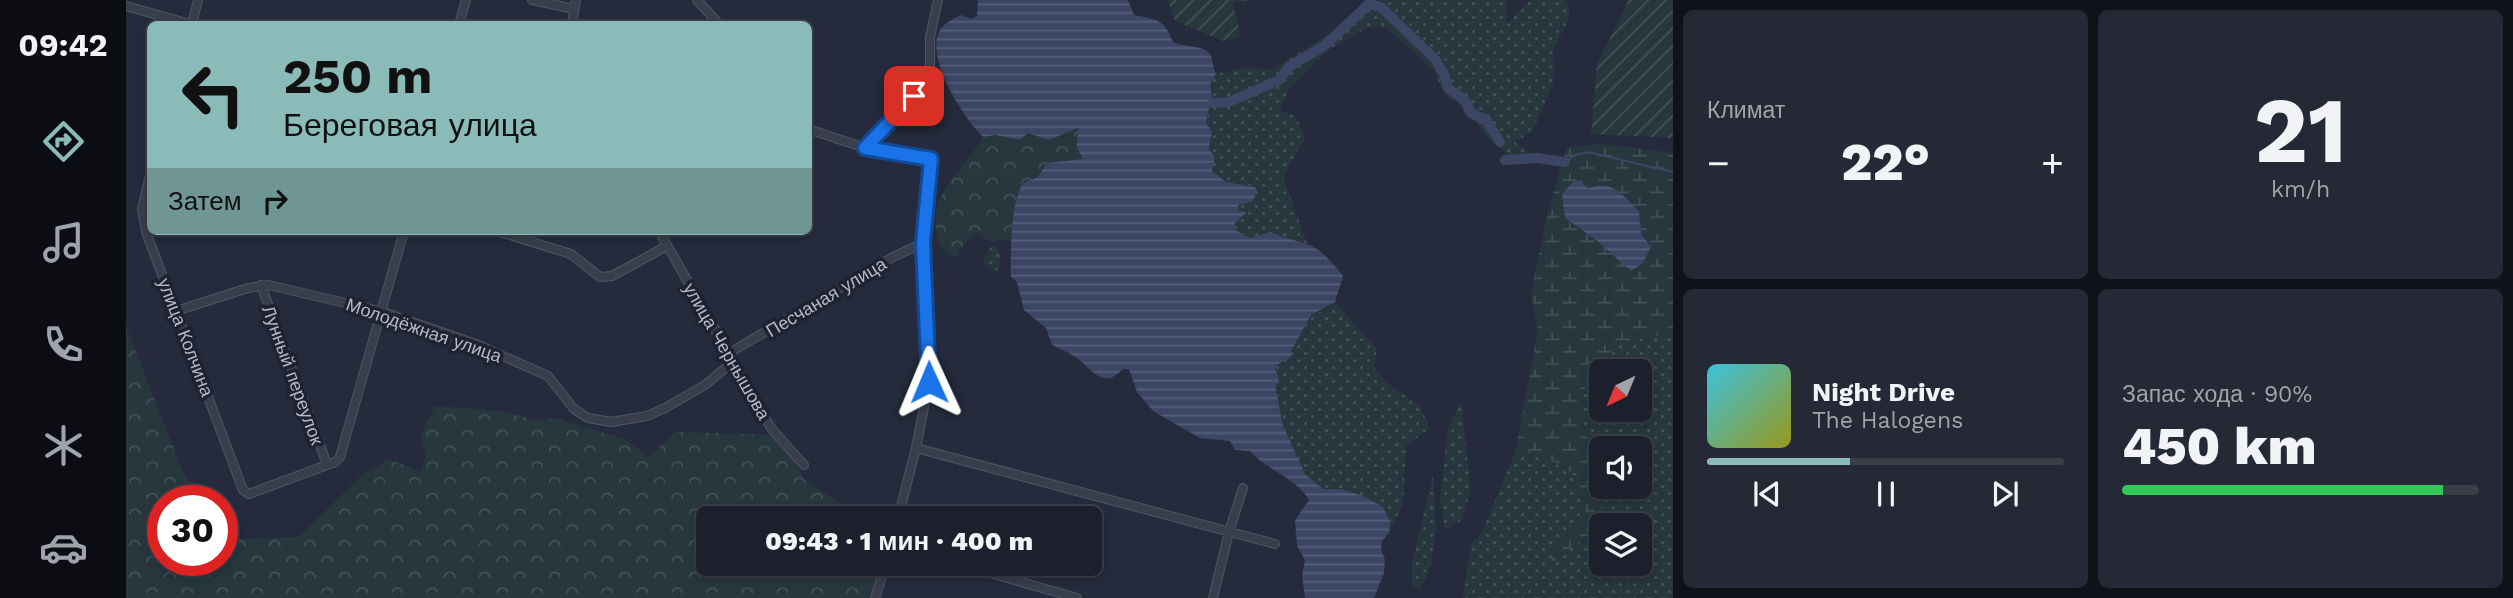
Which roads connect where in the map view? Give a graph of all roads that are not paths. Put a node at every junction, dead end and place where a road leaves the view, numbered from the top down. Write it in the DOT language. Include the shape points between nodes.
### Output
graph roads {
  1 [pos="198,0"];
  2 [pos="466,0"];
  3 [pos="533,0"];
  4 [pos="697,0"];
  5 [pos="937,0"];
  6 [pos="575,5"];
  7 [pos="126,6"];
  8 [pos="180,21"];
  9 [pos="192,21"];
  10 [pos="460,21"];
  11 [pos="716,21"];
  12 [pos="812,131"];
  13 [pos="865,148"];
  14 [pos="147,191"];
  15 [pos="147,232"];
  16 [pos="148,235"];
  17 [pos="403,235"];
  18 [pos="510,235"];
  19 [pos="661,235"];
  20 [pos="923,243"];
  21 [pos="667,246"];
  22 [pos="261,285"];
  23 [pos="176,311"];
  24 [pos="380,311"];
  25 [pos="732,357"];
  26 [pos="548,376"];
  27 [pos="916,448"];
  28 [pos="327,464"];
  29 [pos="804,465"];
  30 [pos="1243,488"];
  31 [pos="901,506"];
  32 [pos="1229,532"];
  33 [pos="1275,544"];
  34 [pos="882,576"];
  35 [pos="1001,576"];
  36 [pos="875,598"];
  37 [pos="1077,598"];
  38 [pos="1213,598"];
  1 -- 9 [label="street"];
  2 -- 10 [label="street"];
  3 -- 6 [label="street"];
  4 -- 11 [label="street"];
  5 -- 13 [label="street" via="930,37 930,79"];
  7 -- 8 [label="street"];
  12 -- 13 [label="street"];
  13 -- 20 [label="street" via="931,159"];
  14 -- 15 [label="street, улица Колчина" via="142,218"];
  16 -- 23 [label="street, улица Колчина"];
  17 -- 24 [label="street"];
  18 -- 21 [label="street" via="571,254 600,277 612,276"];
  19 -- 21 [label="street, улица Чернышова"];
  20 -- 25 [label="street, Песчаная улица" via="892,257"];
  20 -- 27 [label="street" via="930,370"];
  21 -- 25 [label="street, улица Чернышова"];
  22 -- 23 [label="street, Молодёжная улица"];
  22 -- 24 [label="street, Молодёжная улица"];
  22 -- 28 [label="street, Лунный переулок"];
  23 -- 28 [label="street, улица Колчина" via="243,490 249,494"];
  24 -- 26 [label="street, Молодёжная улица" via="476,344"];
  24 -- 28 [label="street" via="345,447 340,457"];
  25 -- 26 [label="street, Песчаная улица" via="705,385 665,408 611,422 574,410"];
  25 -- 29 [label="street, улица Чернышова" via="771,428"];
  27 -- 31 [label="street"];
  27 -- 32 [label="street"];
  30 -- 32 [label="street"];
  32 -- 33 [label="street"];
  32 -- 38 [label="street"];
  34 -- 36 [label="street"];
  35 -- 37 [label="street"];
}
